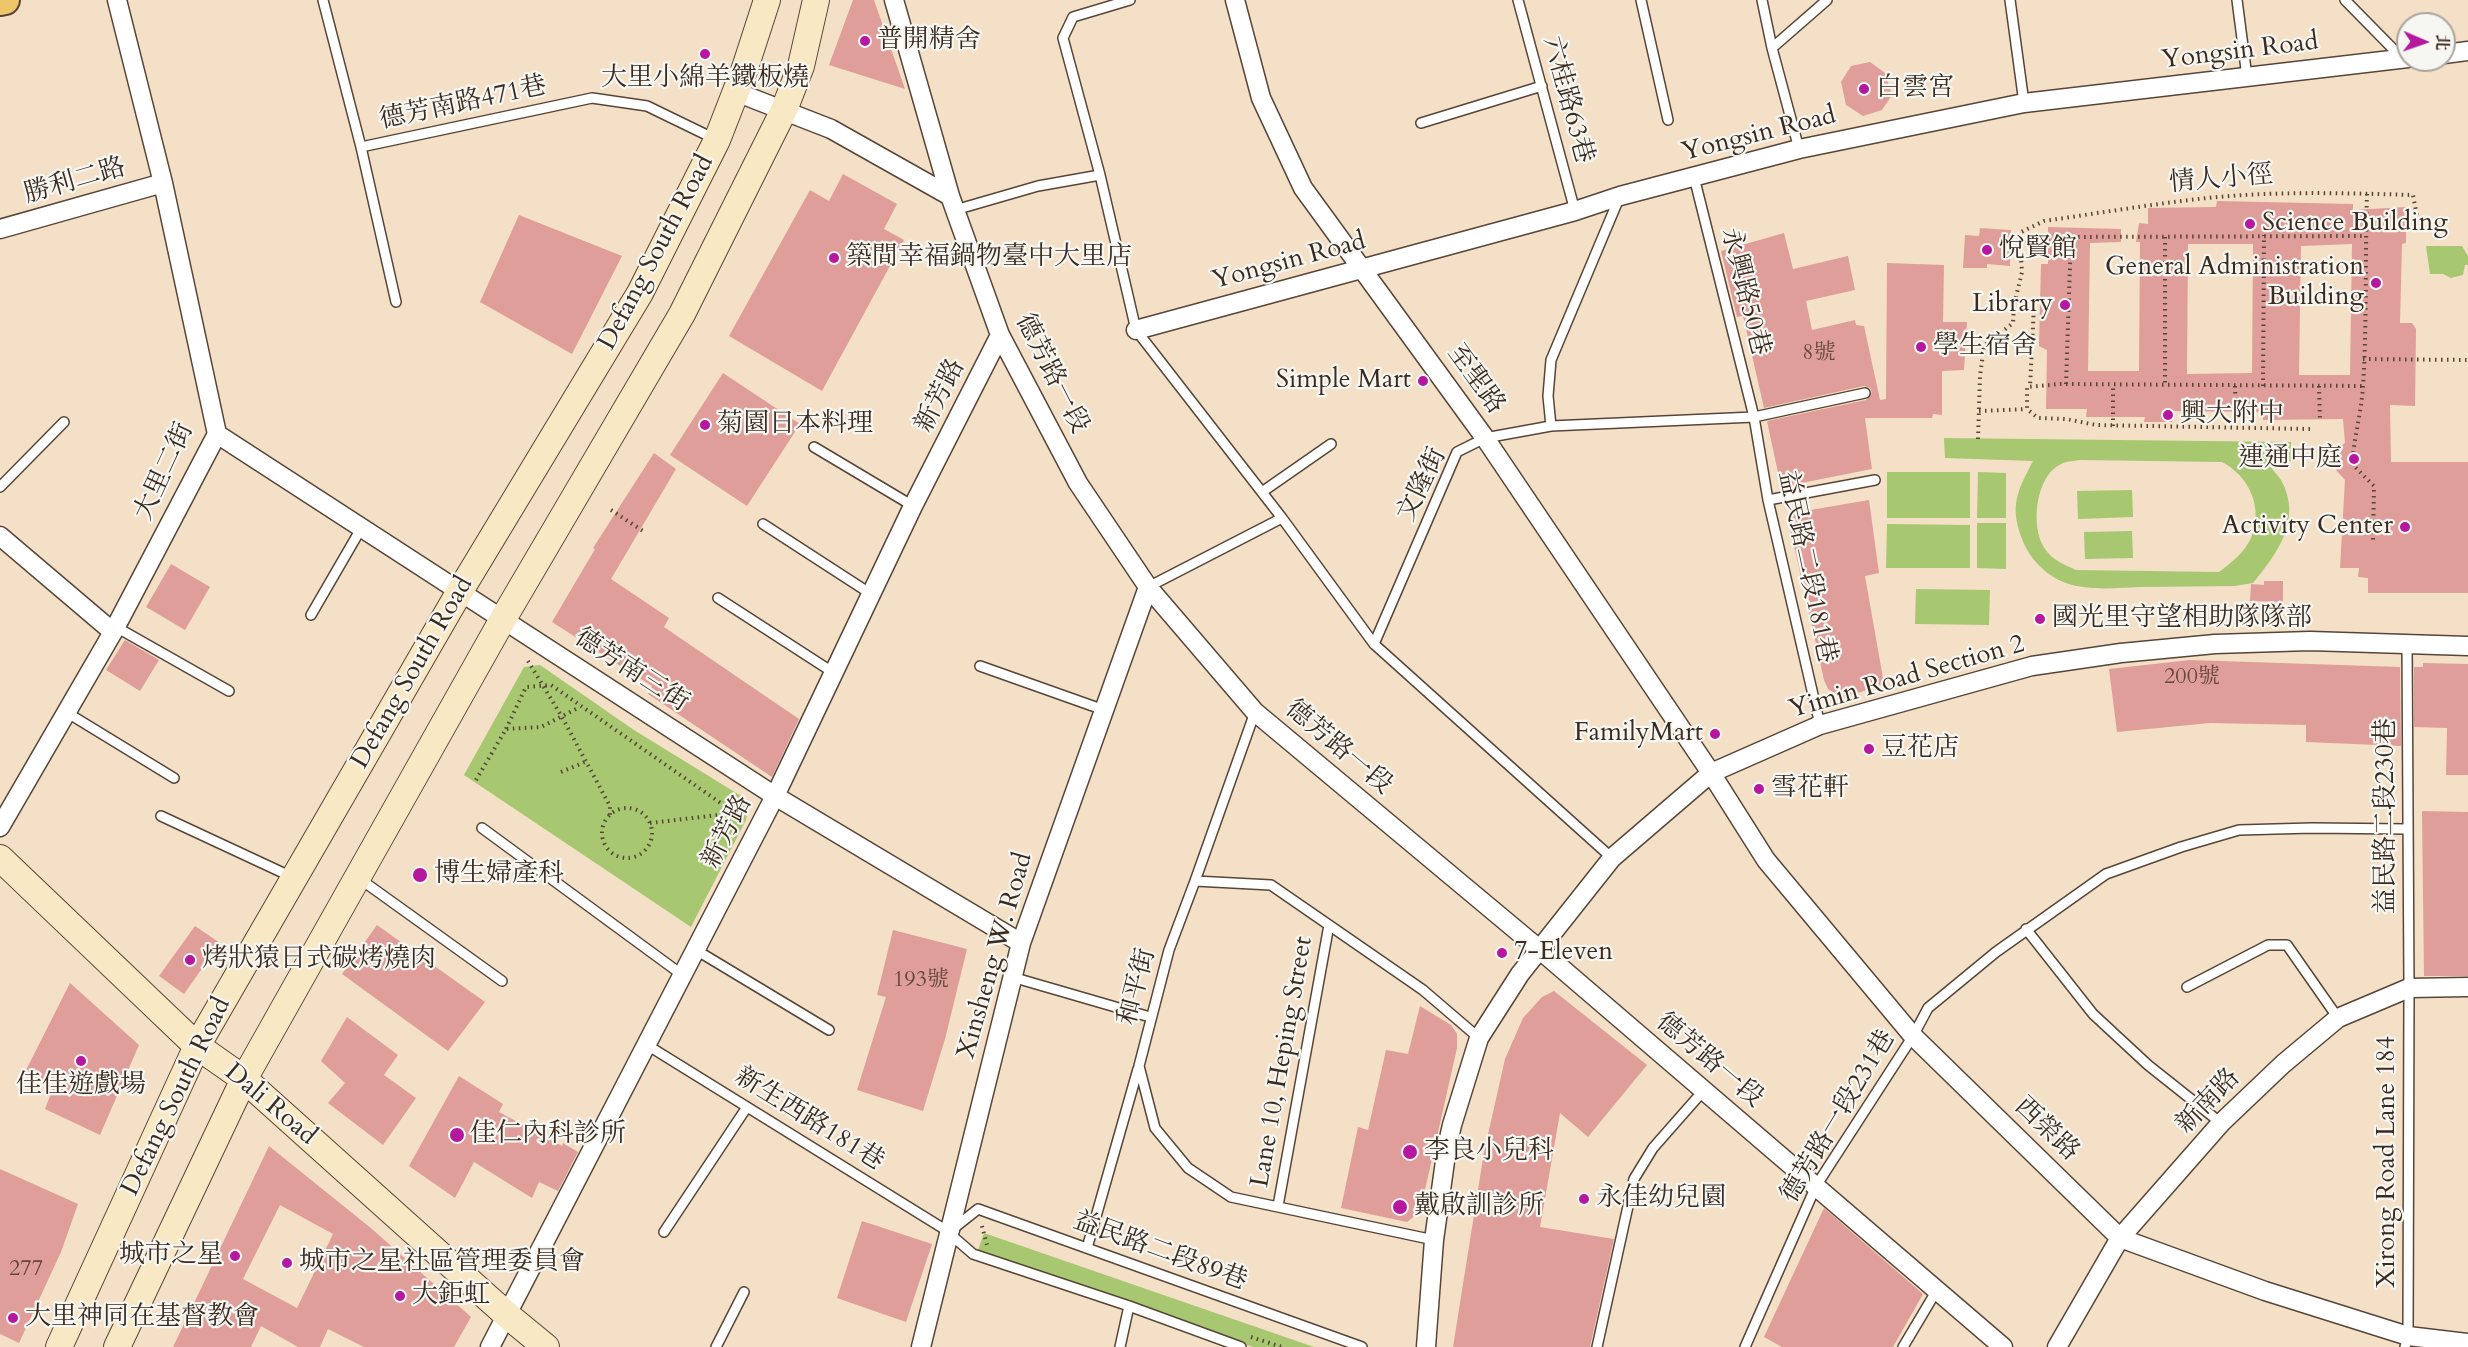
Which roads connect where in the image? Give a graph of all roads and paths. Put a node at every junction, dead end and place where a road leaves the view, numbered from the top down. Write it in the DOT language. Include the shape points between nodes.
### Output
graph roads {
  1 [pos="5,0"];
  2 [pos="117,0"];
  3 [pos="323,0"];
  4 [pos="767,0"];
  5 [pos="816,0"];
  6 [pos="894,0"];
  7 [pos="1130,0"];
  8 [pos="1235,0"];
  9 [pos="1518,0"];
  10 [pos="1641,0"];
  11 [pos="1762,0"];
  12 [pos="1827,0"];
  13 [pos="2010,0"];
  14 [pos="2237,0"];
  15 [pos="2345,0"];
  16 [pos="0,1"];
  17 [pos="1772,48"];
  18 [pos="2396,49"];
  19 [pos="2396,59"];
  20 [pos="2247,77"];
  21 [pos="1542,86"];
  22 [pos="736,92"];
  23 [pos="2024,103"];
  24 [pos="784,111"];
  25 [pos="1668,120"];
  26 [pos="1421,123"];
  27 [pos="717,140"];
  28 [pos="361,147"];
  29 [pos="1798,149"];
  30 [pos="1100,176"];
  31 [pos="1694,177"];
  32 [pos="163,183"];
  33 [pos="2367,194"];
  34 [pos="1620,196"];
  35 [pos="953,203"];
  36 [pos="1575,211"];
  37 [pos="2418,221"];
  38 [pos="0,229"];
  39 [pos="2264,235"];
  40 [pos="2365,236"];
  41 [pos="2071,237"];
  42 [pos="2165,237"];
  43 [pos="2020,243"];
  44 [pos="1362,268"];
  45 [pos="396,302"];
  46 [pos="2014,303"];
  47 [pos="1136,330"];
  48 [pos="1000,335"];
  49 [pos="2363,359"];
  50 [pos="2468,360"];
  51 [pos="2066,384"];
  52 [pos="2113,385"];
  53 [pos="2165,386"];
  54 [pos="2235,386"];
  55 [pos="2263,386"];
  56 [pos="2319,386"];
  57 [pos="2363,386"];
  58 [pos="2030,387"];
  59 [pos="1865,393"];
  60 [pos="2027,409"];
  61 [pos="1979,411"];
  62 [pos="1754,417"];
  63 [pos="64,422"];
  64 [pos="2320,422"];
  65 [pos="1551,426"];
  66 [pos="2113,426"];
  67 [pos="2236,427"];
  68 [pos="2310,429"];
  69 [pos="217,434"];
  70 [pos="1485,438"];
  71 [pos="1978,439"];
  72 [pos="1331,444"];
  73 [pos="814,447"];
  74 [pos="1875,480"];
  75 [pos="0,487"];
  76 [pos="1262,492"];
  77 [pos="1768,500"];
  78 [pos="914,506"];
  79 [pos="611,510"];
  80 [pos="1282,518"];
  81 [pos="763,524"];
  82 [pos="362,528"];
  83 [pos="646,533"];
  84 [pos="0,536"];
  85 [pos="2373,543"];
  86 [pos="1148,587"];
  87 [pos="460,591"];
  88 [pos="871,594"];
  89 [pos="718,598"];
  90 [pos="311,615"];
  91 [pos="503,619"];
  92 [pos="114,630"];
  93 [pos="1374,644"];
  94 [pos="2407,644"];
  95 [pos="2468,646"];
  96 [pos="528,661"];
  97 [pos="980,666"];
  98 [pos="834,672"];
  99 [pos="542,686"];
  100 [pos="229,691"];
  101 [pos="581,706"];
  102 [pos="1104,710"];
  103 [pos="66,712"];
  104 [pos="1255,712"];
  105 [pos="562,717"];
  106 [pos="1820,725"];
  107 [pos="506,729"];
  108 [pos="585,762"];
  109 [pos="561,772"];
  110 [pos="1711,773"];
  111 [pos="174,778"];
  112 [pos="476,780"];
  113 [pos="775,796"];
  114 [pos="610,815"];
  115 [pos="161,816"];
  116 [pos="650,823"];
  117 [pos="0,827"];
  118 [pos="482,828"];
  119 [pos="2407,829"];
  120 [pos="0,858"];
  121 [pos="1612,858"];
  122 [pos="294,878"];
  123 [pos="358,878"];
  124 [pos="1195,881"];
  125 [pos="1329,925"];
  126 [pos="2026,929"];
  127 [pos="1021,943"];
  128 [pos="1539,949"];
  129 [pos="696,950"];
  130 [pos="681,974"];
  131 [pos="1012,977"];
  132 [pos="502,981"];
  133 [pos="2187,987"];
  134 [pos="2468,987"];
  135 [pos="2409,988"];
  136 [pos="1150,1017"];
  137 [pos="2338,1018"];
  138 [pos="829,1029"];
  139 [pos="1912,1036"];
  140 [pos="1479,1038"];
  141 [pos="647,1045"];
  142 [pos="197,1046"];
  143 [pos="1139,1066"];
  144 [pos="244,1079"];
  145 [pos="1704,1090"];
  146 [pos="747,1107"];
  147 [pos="2221,1123"];
  148 [pos="1816,1186"];
  149 [pos="1278,1206"];
  150 [pos="664,1232"];
  151 [pos="950,1233"];
  152 [pos="984,1233"];
  153 [pos="2120,1238"];
  154 [pos="1434,1240"];
  155 [pos="987,1245"];
  156 [pos="1087,1248"];
  157 [pos="1937,1290"];
  158 [pos="744,1292"];
  159 [pos="1129,1306"];
  160 [pos="507,1315"];
  161 [pos="2407,1341"];
  162 [pos="2468,1343"];
  163 [pos="1747,1346"];
  164 [pos="59,1347"];
  165 [pos="117,1347"];
  166 [pos="490,1347"];
  167 [pos="546,1347"];
  168 [pos="716,1347"];
  169 [pos="921,1347"];
  170 [pos="1120,1347"];
  171 [pos="1241,1347"];
  172 [pos="1362,1347"];
  173 [pos="1426,1347"];
  174 [pos="1597,1347"];
  175 [pos="1903,1347"];
  176 [pos="2003,1347"];
  177 [pos="2057,1347"];
  1 -- 16 [label="main road"];
  2 -- 32 [label="street, 大里二街"];
  3 -- 28 [label="lane, 德芳南路471巷"];
  4 -- 22 [label="street, Defang South Road"];
  5 -- 24 [label="street, Defang South Road" via="801,66"];
  6 -- 35 [label="street, 德芳路一段"];
  7 -- 30 [label="lane" via="1072,18 1063,38"];
  8 -- 44 [label="street, 至聖路" via="1261,98 1303,188"];
  9 -- 21 [label="lane, 六桂路63巷"];
  10 -- 25 [label="lane"];
  11 -- 17 [label="lane"];
  12 -- 17 [label="lane"];
  13 -- 23 [label="lane"];
  14 -- 20 [label="lane"];
  15 -- 18 [label="lane"];
  17 -- 29 [label="lane"];
  19 -- 20 [label="street, Yongsin Road"];
  20 -- 23 [label="street, Yongsin Road"];
  21 -- 26 [label="lane"];
  21 -- 36 [label="lane, 六桂路63巷"];
  22 -- 24 [label="street"];
  22 -- 27 [label="street, Defang South Road"];
  23 -- 29 [label="street, Yongsin Road"];
  24 -- 35 [label="street" via="831,129"];
  24 -- 91 [label="street, Defang South Road" via="682,314"];
  27 -- 28 [label="lane, 德芳南路471巷" via="647,106 592,98"];
  27 -- 87 [label="street, Defang South Road" via="640,293"];
  28 -- 45 [label="lane"];
  29 -- 31 [label="street, Yongsin Road"];
  30 -- 35 [label="lane"];
  30 -- 47 [label="lane"];
  31 -- 34 [label="street, Yongsin Road"];
  31 -- 62 [label="lane, 永興路50巷"];
  32 -- 38 [label="street, 勝利二路"];
  32 -- 69 [label="street, 大里二街"];
  33 -- 37 [label="path, 情人小徑" via="2413,195"];
  33 -- 40 [label="path"];
  33 -- 43 [label="path, 情人小徑" via="2208,198 2133,208 2044,221 2021,232"];
  34 -- 36 [label="street, Yongsin Road"];
  34 -- 65 [label="lane" via="1551,360"];
  35 -- 48 [label="street, 德芳路一段"];
  36 -- 44 [label="street, Yongsin Road"];
  39 -- 40 [label="path"];
  39 -- 42 [label="path"];
  39 -- 55 [label="path"];
  40 -- 49 [label="path"];
  41 -- 42 [label="path"];
  41 -- 43 [label="path"];
  41 -- 51 [label="path"];
  42 -- 53 [label="path"];
  43 -- 46 [label="path" via="2022,272"];
  44 -- 47 [label="street, Yongsin Road"];
  44 -- 70 [label="street, 至聖路"];
  46 -- 58 [label="path" via="2034,306"];
  46 -- 61 [label="path" via="2013,323 1984,346"];
  47 -- 76 [label="lane"];
  48 -- 78 [label="street, 新芳路"];
  48 -- 86 [label="street, 德芳路一段" via="1078,483"];
  49 -- 50 [label="path"];
  49 -- 57 [label="path"];
  51 -- 52 [label="path"];
  51 -- 58 [label="path"];
  52 -- 53 [label="path"];
  52 -- 66 [label="path"];
  53 -- 54 [label="path"];
  54 -- 55 [label="path"];
  54 -- 67 [label="path"];
  55 -- 56 [label="path"];
  56 -- 57 [label="path"];
  56 -- 64 [label="path"];
  57 -- 85 [label="path" via="2352,465 2374,486"];
  58 -- 60 [label="path"];
  59 -- 62 [label="lane, 文隆街"];
  60 -- 61 [label="path"];
  60 -- 66 [label="path" via="2038,418"];
  61 -- 71 [label="path"];
  62 -- 65 [label="lane, 文隆街"];
  62 -- 77 [label="lane, 益民路二段181巷"];
  63 -- 75 [label="lane"];
  65 -- 70 [label="lane, 文隆街"];
  66 -- 67 [label="path"];
  67 -- 68 [label="path"];
  69 -- 82 [label="street, 德芳南三街"];
  69 -- 92 [label="street, 大里二街"];
  70 -- 93 [label="lane, 文隆街" via="1457,452"];
  70 -- 110 [label="street, 至聖路"];
  72 -- 76 [label="lane"];
  73 -- 78 [label="lane"];
  74 -- 77 [label="lane"];
  76 -- 80 [label="lane"];
  77 -- 106 [label="lane, 益民路二段181巷"];
  78 -- 88 [label="street, 新芳路"];
  79 -- 83 [label="path"];
  80 -- 86 [label="lane"];
  80 -- 93 [label="lane"];
  81 -- 88 [label="lane"];
  82 -- 87 [label="street, 德芳南三街"];
  82 -- 90 [label="lane"];
  84 -- 92 [label="street"];
  86 -- 102 [label="street, Xinsheng W. Road"];
  86 -- 104 [label="street, 德芳路一段"];
  87 -- 91 [label="street, 德芳南三街"];
  87 -- 122 [label="street, Defang South Road"];
  88 -- 98 [label="street, 新芳路"];
  89 -- 98 [label="lane"];
  91 -- 113 [label="street, 德芳南三街"];
  91 -- 123 [label="street, Defang South Road"];
  92 -- 100 [label="lane"];
  92 -- 103 [label="street, 大里二街"];
  93 -- 121 [label="lane"];
  94 -- 95 [label="street, Yimin Road Section 2"];
  94 -- 106 [label="street, Yimin Road Section 2" via="2310,641 2215,644 2121,653 2031,666"];
  94 -- 119 [label="lane, 益民路二段230巷"];
  96 -- 99 [label="path"];
  97 -- 102 [label="lane"];
  98 -- 113 [label="street, 新芳路"];
  99 -- 101 [label="path" via="551,685"];
  99 -- 105 [label="path"];
  99 -- 107 [label="path" via="526,687"];
  101 -- 105 [label="path"];
  101 -- 116 [label="path" via="737,813"];
  102 -- 127 [label="street, Xinsheng W. Road"];
  103 -- 111 [label="lane"];
  103 -- 117 [label="street, 大里二街"];
  104 -- 124 [label="lane, 和平街"];
  104 -- 128 [label="street, 德芳路一段"];
  105 -- 107 [label="path" via="541,727"];
  105 -- 108 [label="path"];
  106 -- 110 [label="street, Yimin Road Section 2"];
  107 -- 112 [label="path"];
  108 -- 109 [label="path"];
  108 -- 114 [label="path" via="610,806"];
  110 -- 121 [label="street, Yimin Road Section 2"];
  110 -- 139 [label="street, 西榮路" via="1766,860"];
  113 -- 127 [label="street, 德芳南三街"];
  113 -- 129 [label="street, 新芳路"];
  114 -- 116 [label="path" via="624,808 635,809"];
  114 -- 116 [label="path" via="603,840 608,849 621,857 639,855 645,850 652,833"];
  115 -- 122 [label="lane"];
  118 -- 130 [label="lane"];
  119 -- 126 [label="lane" via="2239,830 2106,874"];
  119 -- 135 [label="lane, 益民路二段230巷"];
  120 -- 142 [label="street, Dali Road"];
  121 -- 128 [label="street, Yimin Road Section 2"];
  122 -- 142 [label="street, Defang South Road"];
  123 -- 132 [label="lane"];
  123 -- 144 [label="street, Defang South Road"];
  124 -- 125 [label="lane" via="1271,885"];
  124 -- 136 [label="lane, 和平街" via="1169,950"];
  125 -- 140 [label="lane" via="1423,990"];
  125 -- 149 [label="lane, Lane 10, Heping Street"];
  126 -- 139 [label="lane, 德芳路一段231巷" via="1928,1008"];
  126 -- 147 [label="lane" via="2093,1014 2148,1065"];
  127 -- 131 [label="street, Xinsheng W. Road"];
  128 -- 140 [label="street, Yimin Road Section 2"];
  128 -- 145 [label="street, 德芳路一段"];
  129 -- 130 [label="street, 新芳路"];
  129 -- 138 [label="lane"];
  130 -- 141 [label="street, 新芳路"];
  131 -- 136 [label="lane"];
  131 -- 151 [label="street, Xinsheng W. Road"];
  133 -- 137 [label="lane" via="2268,945 2287,945"];
  134 -- 135 [label="street, 新南路"];
  135 -- 137 [label="street, 新南路"];
  135 -- 161 [label="lane, Xirong Road Lane 184"];
  136 -- 143 [label="lane, 和平街"];
  137 -- 147 [label="street, 新南路"];
  139 -- 148 [label="lane, 德芳路一段231巷"];
  139 -- 153 [label="street, 西榮路"];
  140 -- 154 [label="street, Yimin Road Section 2" via="1452,1125"];
  141 -- 146 [label="lane, 新生西路181巷"];
  141 -- 160 [label="street, 新芳路"];
  142 -- 144 [label="street, Dali Road"];
  142 -- 164 [label="street, Defang South Road"];
  143 -- 149 [label="lane, 和平街" via="1155,1128 1188,1168 1230,1197"];
  143 -- 156 [label="lane"];
  144 -- 160 [label="street, Dali Road"];
  144 -- 165 [label="street, Defang South Road"];
  145 -- 148 [label="street, 德芳路一段"];
  145 -- 174 [label="lane" via="1653,1148 1634,1179"];
  146 -- 150 [label="lane"];
  146 -- 151 [label="lane, 新生西路181巷"];
  147 -- 153 [label="street, 新南路"];
  148 -- 157 [label="street, 德芳路一段"];
  148 -- 163 [label="lane, 德芳路一段231巷"];
  149 -- 154 [label="lane, 和平街"];
  151 -- 156 [label="lane, 益民路二段89巷" via="978,1209"];
  151 -- 159 [label="lane" via="973,1254"];
  151 -- 169 [label="street, Xinsheng W. Road"];
  152 -- 155 [label="path"];
  153 -- 161 [label="street, 西榮路"];
  153 -- 177 [label="street, 新南路"];
  154 -- 173 [label="street, Yimin Road Section 2"];
  156 -- 172 [label="lane, 益民路二段89巷"];
  157 -- 175 [label="lane"];
  157 -- 176 [label="street, 德芳路一段"];
  158 -- 168 [label="lane"];
  159 -- 170 [label="lane"];
  159 -- 171 [label="lane"];
  160 -- 166 [label="street, 新芳路"];
  160 -- 167 [label="street, Dali Road"];
  161 -- 162 [label="street, 西榮路"];
}
